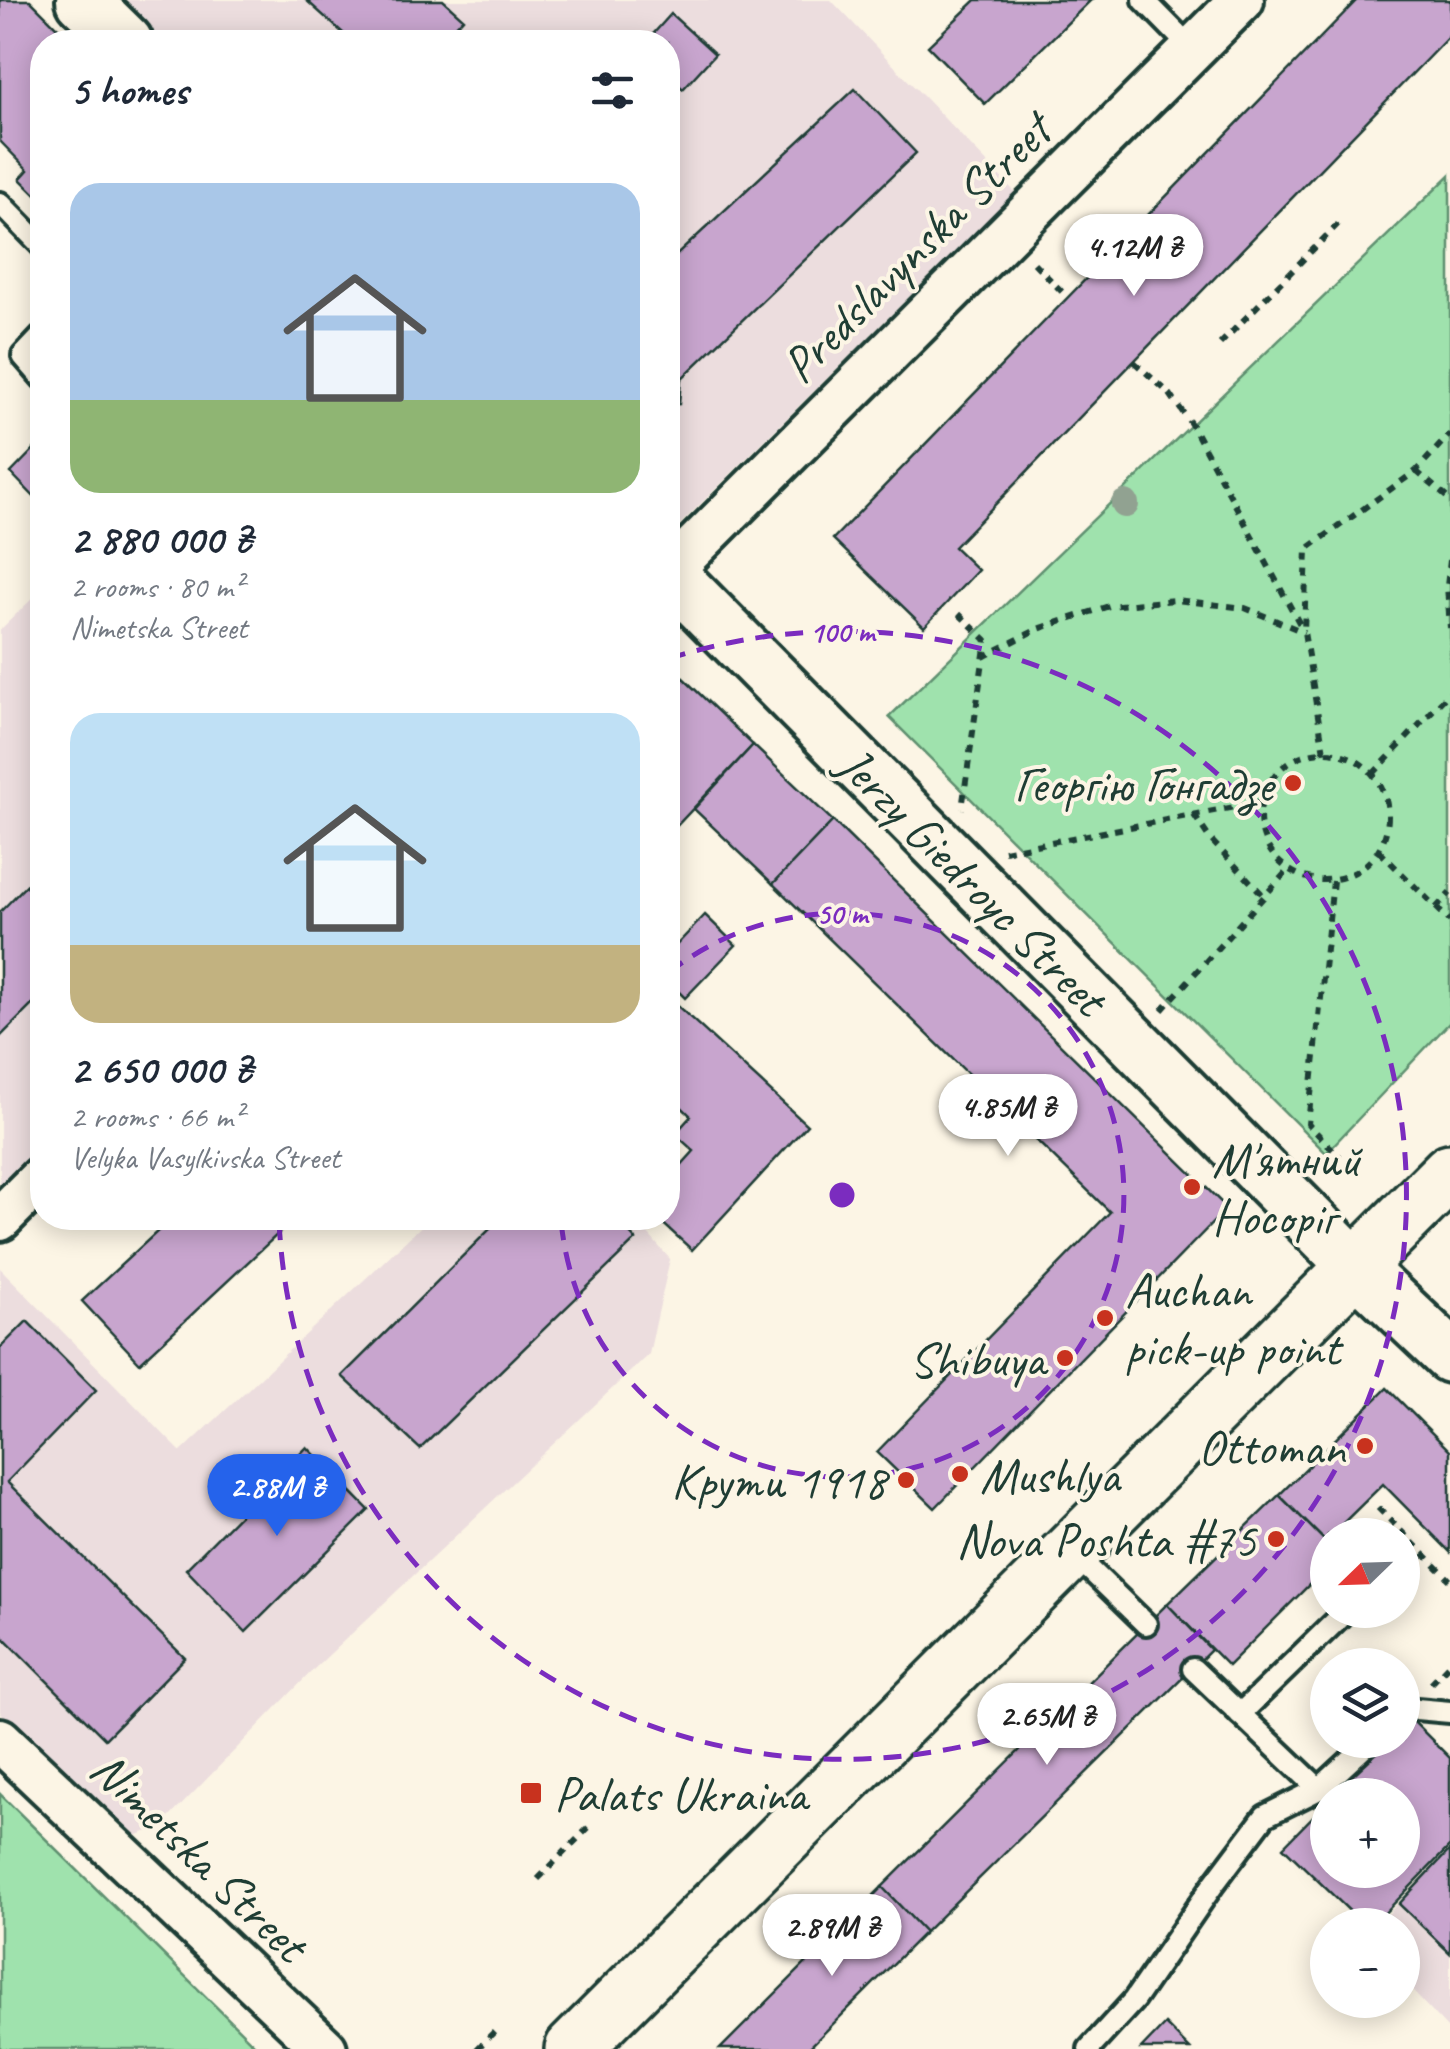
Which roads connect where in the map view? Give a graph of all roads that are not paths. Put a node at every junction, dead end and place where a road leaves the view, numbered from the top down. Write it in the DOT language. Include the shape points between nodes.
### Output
graph roads {
  1 [pos="82,0"];
  2 [pos="1144,0"];
  3 [pos="1242,0"];
  4 [pos="113,30"];
  5 [pos="1192,49"];
  6 [pos="0,203"];
  7 [pos="30,234"];
  8 [pos="680,561"];
  9 [pos="680,585"];
  10 [pos="1450,1172"];
  11 [pos="30,1188"];
  12 [pos="2,1214"];
  13 [pos="1356,1267"];
  14 [pos="1450,1356"];
  15 [pos="1072,1551"];
  16 [pos="1146,1624"];
  17 [pos="1329,1628"];
  18 [pos="1193,1669"];
  19 [pos="1420,1709"];
  20 [pos="1450,1712"];
  21 [pos="1240,1714"];
  22 [pos="0,1740"];
  23 [pos="1353,1758"];
  24 [pos="1331,1778"];
  25 [pos="1310,1780"];
  26 [pos="1310,1794"];
  27 [pos="325,2049"];
  28 [pos="573,2049"];
  29 [pos="1090,2049"];
  1 -- 4 [label="street"];
  2 -- 5 [label="lane"];
  3 -- 5 [label="street, Predslavynska Street"];
  5 -- 8 [label="street, Predslavynska Street"];
  6 -- 7 [label="lane"];
  9 -- 13 [label="street, Jerzy Giedroyc Street"];
  10 -- 13 [label="main road"];
  11 -- 12 [label="street"];
  13 -- 14 [label="street, Jerzy Giedroyc Street"];
  13 -- 15 [label="main road"];
  15 -- 16 [label="lane"];
  15 -- 28 [label="main road"];
  17 -- 21 [label="lane"];
  18 -- 21 [label="lane"];
  19 -- 20 [label="lane"];
  21 -- 25 [label="lane"];
  22 -- 27 [label="street, Nimetska Street"];
  23 -- 24 [label="lane"];
  26 -- 29 [label="lane" via="1265,1816 1134,2000"];
}
